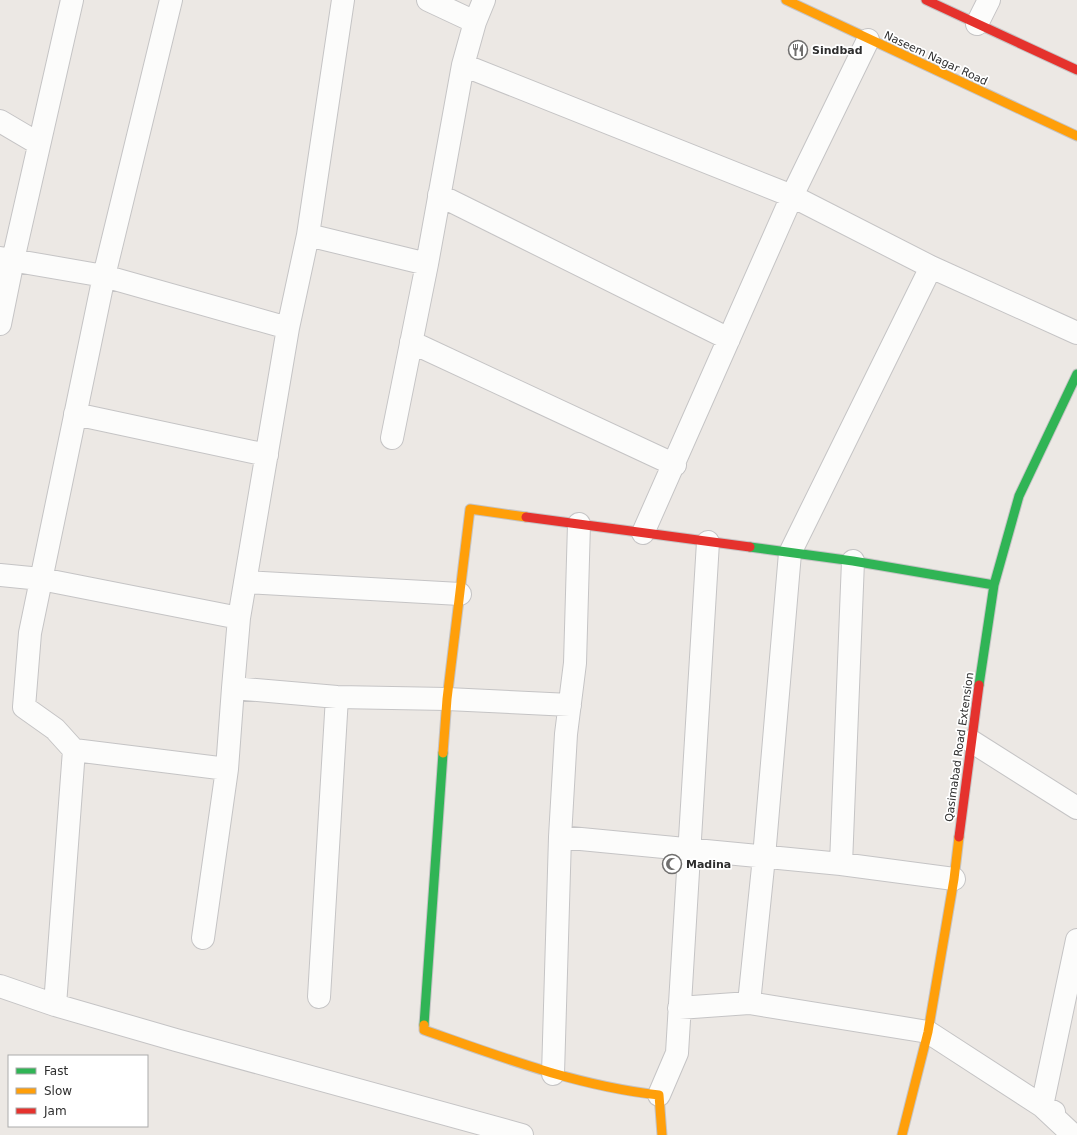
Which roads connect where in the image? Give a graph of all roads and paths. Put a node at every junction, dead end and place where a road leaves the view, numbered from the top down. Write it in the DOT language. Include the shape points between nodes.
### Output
graph roads {
  1 [pos="72,0"];
  2 [pos="172,0"];
  3 [pos="343,0"];
  4 [pos="428,0"];
  5 [pos="484,0"];
  6 [pos="786,0"];
  7 [pos="926,0"];
  8 [pos="989,0"];
  9 [pos="475,22"];
  10 [pos="976,24"];
  11 [pos="868,40"];
  12 [pos="463,65"];
  13 [pos="1077,70"];
  14 [pos="0,121"];
  15 [pos="1077,136"];
  16 [pos="40,144"];
  17 [pos="439,195"];
  18 [pos="792,196"];
  19 [pos="308,235"];
  20 [pos="6,259"];
  21 [pos="427,264"];
  22 [pos="931,267"];
  23 [pos="104,276"];
  24 [pos="0,324"];
  25 [pos="288,328"];
  26 [pos="1077,333"];
  27 [pos="729,339"];
  28 [pos="411,342"];
  29 [pos="1077,374"];
  30 [pos="75,414"];
  31 [pos="392,438"];
  32 [pos="267,455"];
  33 [pos="674,464"];
  34 [pos="579,524"];
  35 [pos="643,533"];
  36 [pos="708,542"];
  37 [pos="790,553"];
  38 [pos="852,561"];
  39 [pos="0,575"];
  40 [pos="41,579"];
  41 [pos="245,582"];
  42 [pos="994,585"];
  43 [pos="460,594"];
  44 [pos="239,618"];
  45 [pos="233,688"];
  46 [pos="337,697"];
  47 [pos="447,699"];
  48 [pos="570,705"];
  49 [pos="971,741"];
  50 [pos="74,750"];
  51 [pos="226,769"];
  52 [pos="1077,808"];
  53 [pos="560,837"];
  54 [pos="688,851"];
  55 [pos="764,857"];
  56 [pos="841,864"];
  57 [pos="954,879"];
  58 [pos="203,938"];
  59 [pos="1077,941"];
  60 [pos="0,986"];
  61 [pos="319,997"];
  62 [pos="748,1003"];
  63 [pos="55,1005"];
  64 [pos="679,1008"];
  65 [pos="928,1032"];
  66 [pos="553,1074"];
  67 [pos="659,1095"];
  68 [pos="1042,1106"];
  69 [pos="1077,1124"];
  70 [pos="522,1135"];
  71 [pos="662,1135"];
  72 [pos="902,1135"];
  73 [pos="1073,1135"];
  1 -- 16 [label="street"];
  2 -- 23 [label="street"];
  3 -- 19 [label="street"];
  4 -- 9 [label="street"];
  5 -- 9 [label="street"];
  6 -- 11 [label="street, Naseem Nagar Road" via="816,10"];
  7 -- 10 [label="street"];
  8 -- 10 [label="street"];
  9 -- 12 [label="street"];
  10 -- 13 [label="street"];
  11 -- 15 [label="street, Naseem Nagar Road"];
  11 -- 18 [label="street"];
  12 -- 17 [label="street"];
  12 -- 18 [label="street"];
  14 -- 16 [label="street"];
  16 -- 20 [label="street"];
  17 -- 21 [label="street"];
  17 -- 27 [label="street"];
  18 -- 22 [label="street"];
  18 -- 27 [label="street"];
  19 -- 21 [label="street"];
  19 -- 25 [label="street"];
  20 -- 23 [label="street"];
  20 -- 24 [label="street"];
  21 -- 28 [label="street"];
  22 -- 26 [label="street"];
  22 -- 37 [label="street"];
  23 -- 25 [label="street"];
  23 -- 30 [label="street"];
  25 -- 32 [label="street"];
  27 -- 33 [label="street"];
  28 -- 31 [label="street"];
  28 -- 33 [label="street"];
  29 -- 42 [label="street, Qasimabad Road Extension" via="1019,496"];
  30 -- 32 [label="street"];
  30 -- 40 [label="street"];
  32 -- 41 [label="street"];
  33 -- 35 [label="street"];
  34 -- 35 [label="street"];
  34 -- 43 [label="street" via="470,509"];
  34 -- 48 [label="street" via="575,663"];
  35 -- 36 [label="street"];
  36 -- 37 [label="street"];
  36 -- 54 [label="street"];
  37 -- 38 [label="street"];
  37 -- 55 [label="street"];
  38 -- 42 [label="street"];
  38 -- 56 [label="street"];
  39 -- 40 [label="street"];
  40 -- 44 [label="street"];
  40 -- 50 [label="street" via="30,633 24,708 55,729"];
  41 -- 43 [label="street"];
  41 -- 44 [label="street"];
  42 -- 49 [label="street, Qasimabad Road Extension"];
  43 -- 47 [label="street"];
  44 -- 45 [label="street"];
  45 -- 46 [label="street"];
  45 -- 51 [label="street"];
  46 -- 47 [label="street"];
  46 -- 61 [label="street"];
  47 -- 48 [label="street"];
  47 -- 66 [label="street" via="424,1030"];
  48 -- 53 [label="street"];
  49 -- 52 [label="street"];
  49 -- 57 [label="street, Qasimabad Road Extension"];
  50 -- 51 [label="street"];
  50 -- 63 [label="street"];
  51 -- 58 [label="street"];
  53 -- 54 [label="street"];
  53 -- 66 [label="street"];
  54 -- 55 [label="street"];
  54 -- 64 [label="street"];
  55 -- 56 [label="street"];
  55 -- 62 [label="street"];
  56 -- 57 [label="street"];
  57 -- 65 [label="street, Qasimabad Road Extension"];
  59 -- 68 [label="street"];
  60 -- 63 [label="street"];
  62 -- 64 [label="street"];
  62 -- 65 [label="street"];
  63 -- 70 [label="street"];
  64 -- 67 [label="street" via="677,1053"];
  65 -- 68 [label="street"];
  65 -- 72 [label="street, Qasimabad Road Extension"];
  66 -- 67 [label="street" via="622,1091"];
  67 -- 71 [label="street"];
  68 -- 69 [label="street"];
  68 -- 73 [label="street"];
}
